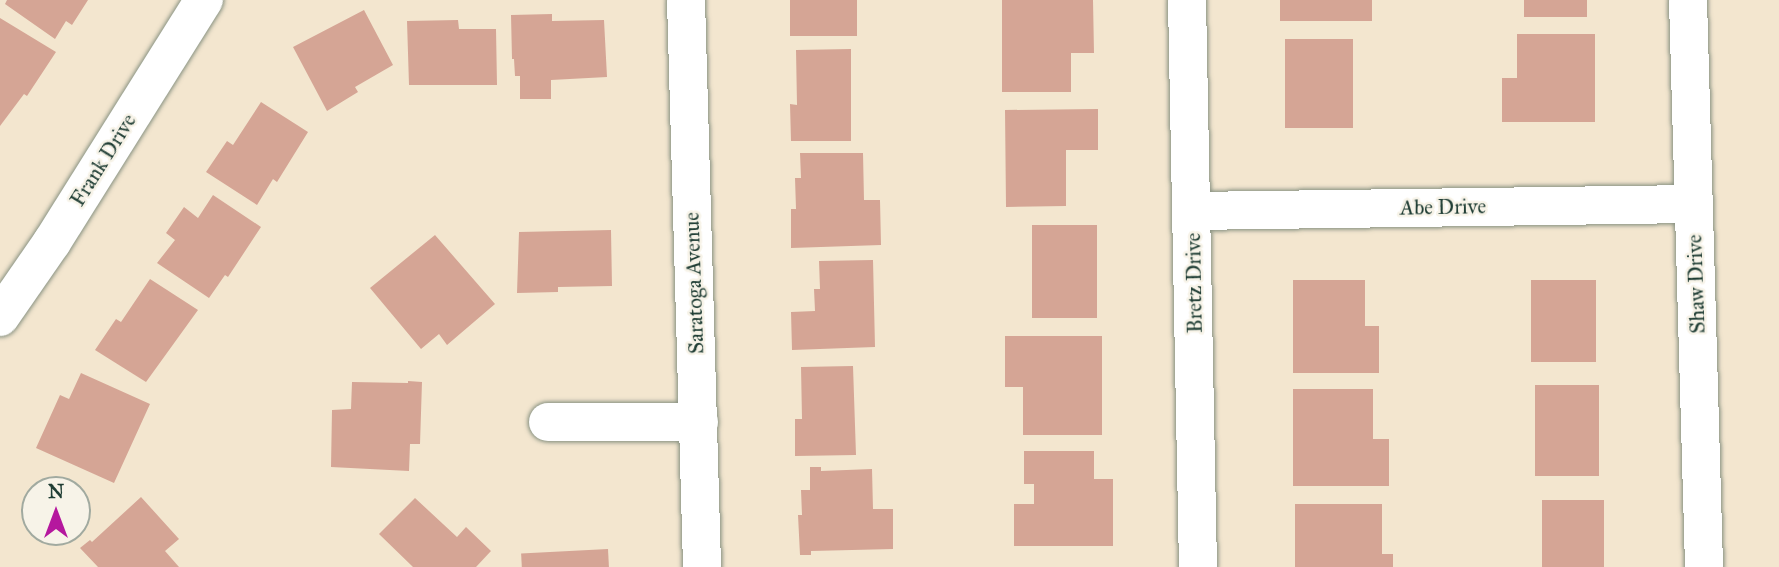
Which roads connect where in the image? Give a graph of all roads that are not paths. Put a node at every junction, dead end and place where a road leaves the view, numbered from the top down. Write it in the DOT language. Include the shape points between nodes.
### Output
graph roads {
  1 [pos="204,0"];
  2 [pos="686,0"];
  3 [pos="1187,0"];
  4 [pos="1688,0"];
  5 [pos="1693,204"];
  6 [pos="1192,211"];
  7 [pos="0,317"];
  8 [pos="548,422"];
  9 [pos="699,422"];
  10 [pos="702,567"];
  11 [pos="1198,567"];
  12 [pos="1704,567"];
  1 -- 7 [label="street, Frank Drive"];
  2 -- 9 [label="street, Saratoga Avenue"];
  3 -- 6 [label="street, Bretz Drive"];
  4 -- 5 [label="street, Shaw Drive"];
  5 -- 6 [label="street, Abe Drive"];
  5 -- 12 [label="street, Shaw Drive"];
  6 -- 11 [label="street, Bretz Drive"];
  8 -- 9 [label="street"];
  9 -- 10 [label="street, Saratoga Avenue"];
}
